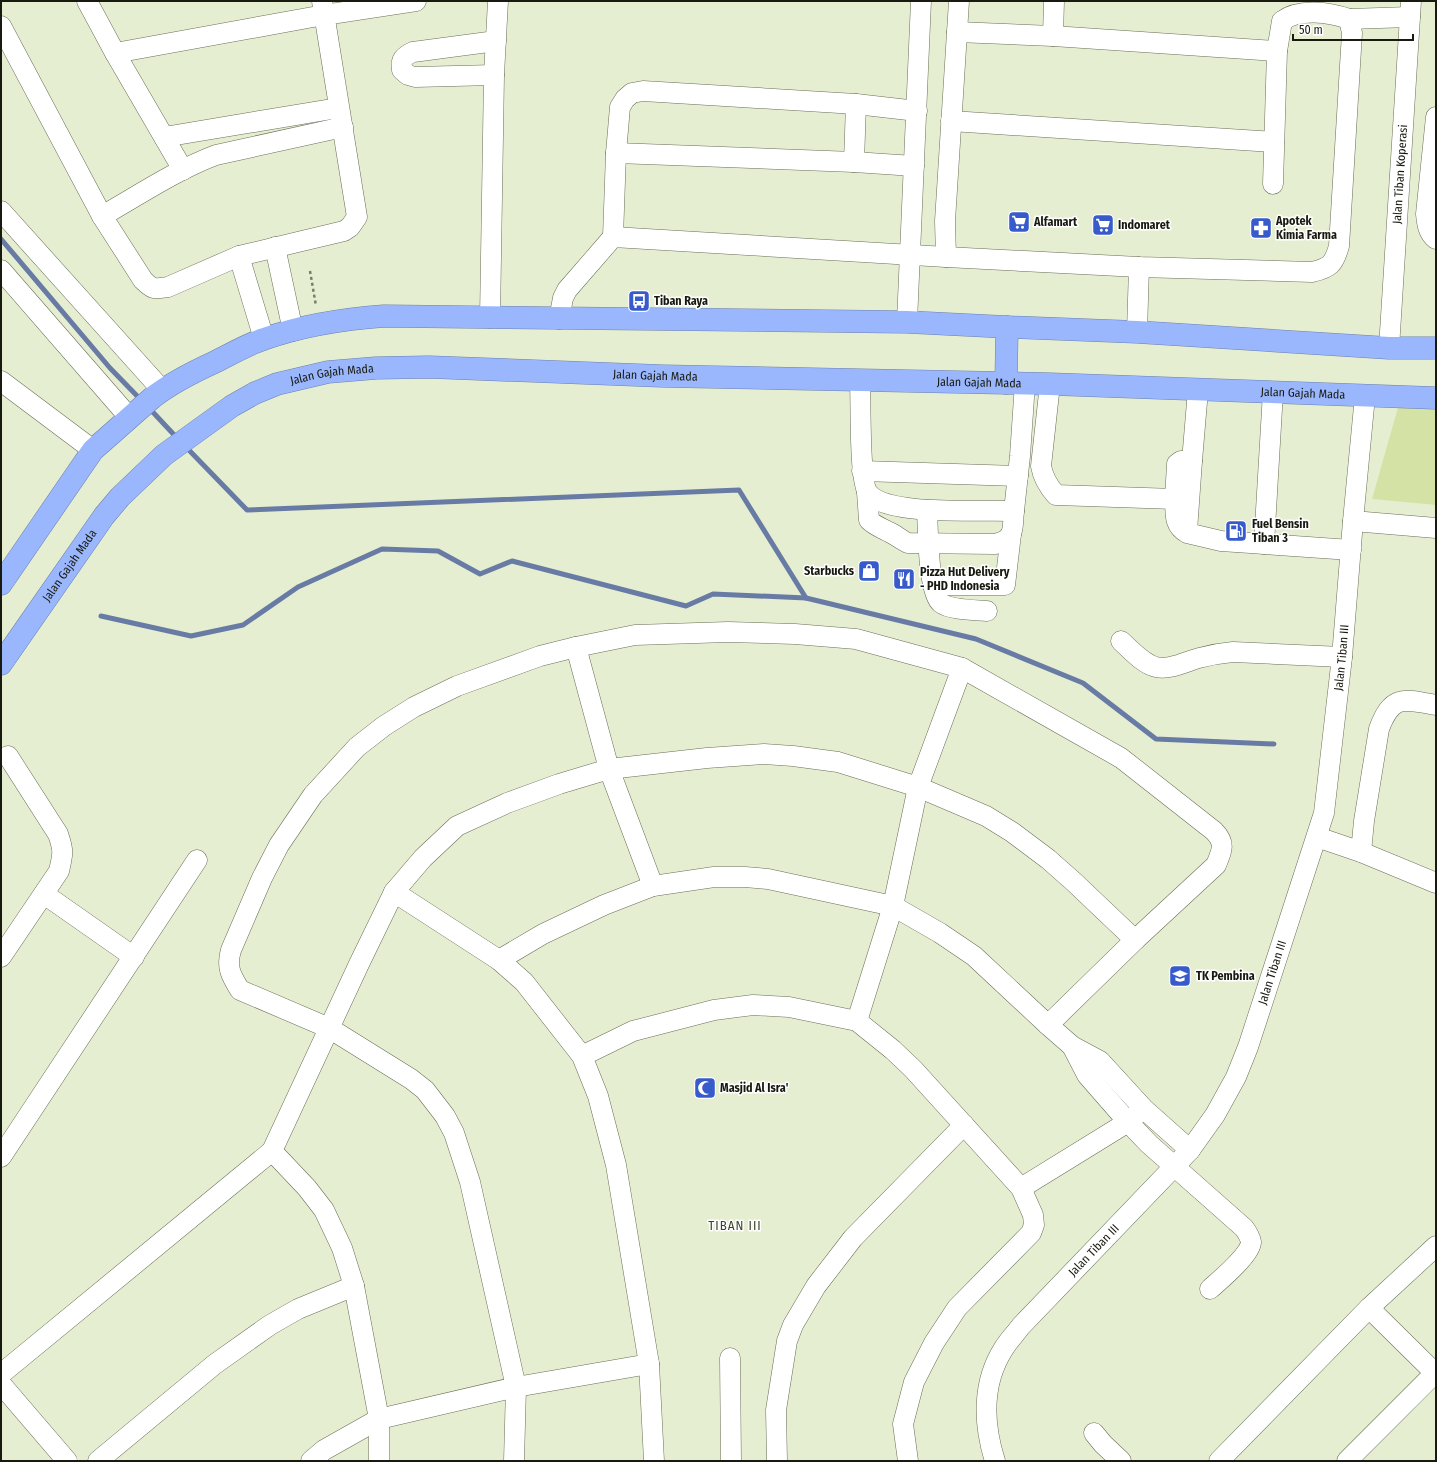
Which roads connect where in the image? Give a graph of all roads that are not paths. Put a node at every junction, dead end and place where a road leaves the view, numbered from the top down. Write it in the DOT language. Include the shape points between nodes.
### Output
graph roads {
  1 [pos="87,1"];
  2 [pos="416,1"];
  3 [pos="498,1"];
  4 [pos="922,1"];
  5 [pos="958,1"];
  6 [pos="1054,1"];
  7 [pos="323,8"];
  8 [pos="1410,9"];
  9 [pos="1348,19"];
  10 [pos="1,26"];
  11 [pos="957,32"];
  12 [pos="1053,36"];
  13 [pos="496,41"];
  14 [pos="1277,51"];
  15 [pos="115,53"];
  16 [pos="494,75"];
  17 [pos="856,104"];
  18 [pos="338,108"];
  19 [pos="918,111"];
  20 [pos="1436,117"];
  21 [pos="951,121"];
  22 [pos="343,127"];
  23 [pos="164,137"];
  24 [pos="1274,142"];
  25 [pos="616,153"];
  26 [pos="854,162"];
  27 [pos="914,166"];
  28 [pos="183,170"];
  29 [pos="1273,184"];
  30 [pos="1,211"];
  31 [pos="102,216"];
  32 [pos="614,237"];
  33 [pos="1436,239"];
  34 [pos="275,247"];
  35 [pos="910,255"];
  36 [pos="239,256"];
  37 [pos="946,257"];
  38 [pos="1139,266"];
  39 [pos="1,270"];
  40 [pos="490,318"];
  41 [pos="559,319"];
  42 [pos="907,322"];
  43 [pos="1007,327"];
  44 [pos="293,331"];
  45 [pos="1138,332"];
  46 [pos="264,339"];
  47 [pos="1389,348"];
  48 [pos="1436,348"];
  49 [pos="1,380"];
  50 [pos="860,381"];
  51 [pos="1016,383"];
  52 [pos="1050,384"];
  53 [pos="1198,390"];
  54 [pos="1273,392"];
  55 [pos="157,394"];
  56 [pos="1365,396"];
  57 [pos="1436,398"];
  58 [pos="130,416"];
  59 [pos="93,450"];
  60 [pos="1020,456"];
  61 [pos="1042,460"];
  62 [pos="1192,461"];
  63 [pos="862,471"];
  64 [pos="1018,476"];
  65 [pos="867,492"];
  66 [pos="1174,500"];
  67 [pos="927,510"];
  68 [pos="1014,511"];
  69 [pos="1353,521"];
  70 [pos="1436,528"];
  71 [pos="1187,533"];
  72 [pos="1011,534"];
  73 [pos="929,544"];
  74 [pos="1264,544"];
  75 [pos="1351,550"];
  76 [pos="1,584"];
  77 [pos="932,584"];
  78 [pos="987,611"];
  79 [pos="1121,641"];
  80 [pos="576,647"];
  81 [pos="1342,657"];
  82 [pos="1,664"];
  83 [pos="962,668"];
  84 [pos="1436,705"];
  85 [pos="3,758"];
  86 [pos="609,769"];
  87 [pos="918,787"];
  88 [pos="1317,837"];
  89 [pos="1360,852"];
  90 [pos="198,860"];
  91 [pos="1436,883"];
  92 [pos="653,886"];
  93 [pos="394,892"];
  94 [pos="44,894"];
  95 [pos="893,906"];
  96 [pos="1135,940"];
  97 [pos="1,957"];
  98 [pos="134,957"];
  99 [pos="499,960"];
  100 [pos="857,1021"];
  101 [pos="1048,1025"];
  102 [pos="329,1028"];
  103 [pos="1072,1046"];
  104 [pos="582,1056"];
  105 [pos="1144,1109"];
  106 [pos="1128,1122"];
  107 [pos="964,1125"];
  108 [pos="1190,1150"];
  109 [pos="272,1151"];
  110 [pos="1,1157"];
  111 [pos="1175,1166"];
  112 [pos="1021,1188"];
  113 [pos="1436,1246"];
  114 [pos="354,1286"];
  115 [pos="1210,1289"];
  116 [pos="1369,1308"];
  117 [pos="730,1358"];
  118 [pos="649,1364"];
  119 [pos="1436,1373"];
  120 [pos="1,1374"];
  121 [pos="1,1384"];
  122 [pos="516,1387"];
  123 [pos="379,1419"];
  124 [pos="1094,1433"];
  125 [pos="67,1461"];
  126 [pos="98,1461"];
  127 [pos="310,1461"];
  128 [pos="379,1461"];
  129 [pos="514,1461"];
  130 [pos="654,1461"];
  131 [pos="731,1461"];
  132 [pos="777,1461"];
  133 [pos="908,1461"];
  134 [pos="995,1461"];
  135 [pos="1121,1461"];
  136 [pos="1219,1461"];
  137 [pos="1347,1461"];
  1 -- 15 [label="street"];
  2 -- 7 [label="street"];
  3 -- 13 [label="street"];
  4 -- 19 [label="street"];
  5 -- 11 [label="street"];
  6 -- 12 [label="street"];
  7 -- 15 [label="street"];
  7 -- 18 [label="street"];
  8 -- 9 [label="street"];
  8 -- 47 [label="street, Jalan Tiban Koperasi"];
  9 -- 14 [label="street" via="1338,15 1316,13 1296,14 1286,18 1282,21"];
  9 -- 38 [label="street" via="1352,33 1339,246 1332,264 1312,272"];
  10 -- 31 [label="street"];
  11 -- 12 [label="street"];
  11 -- 21 [label="street"];
  12 -- 14 [label="street"];
  13 -- 16 [label="street"];
  13 -- 16 [label="street" via="413,52 406,55 401,64 402,70 415,77"];
  14 -- 24 [label="street"];
  15 -- 23 [label="street"];
  16 -- 40 [label="street"];
  17 -- 19 [label="street"];
  17 -- 25 [label="street" via="643,91 632,93 620,107"];
  17 -- 26 [label="street"];
  18 -- 22 [label="street"];
  18 -- 23 [label="street"];
  19 -- 27 [label="street"];
  20 -- 33 [label="street" via="1426,214 1431,236"];
  21 -- 24 [label="street"];
  21 -- 37 [label="street" via="945,221"];
  22 -- 28 [label="street" via="216,155"];
  22 -- 34 [label="street" via="357,217 355,221 344,231"];
  23 -- 28 [label="street"];
  24 -- 29 [label="street"];
  25 -- 26 [label="street"];
  25 -- 32 [label="street"];
  26 -- 27 [label="street"];
  27 -- 35 [label="street"];
  28 -- 31 [label="street"];
  30 -- 55 [label="street"];
  31 -- 36 [label="street" via="150,288 168,287"];
  32 -- 35 [label="street"];
  32 -- 41 [label="street" via="567,290"];
  34 -- 36 [label="street"];
  34 -- 44 [label="street"];
  35 -- 37 [label="street"];
  35 -- 42 [label="street"];
  36 -- 46 [label="street"];
  37 -- 38 [label="street"];
  38 -- 45 [label="street"];
  39 -- 58 [label="street"];
  40 -- 41 [label="highway"];
  40 -- 44 [label="highway" via="384,316 318,324"];
  41 -- 42 [label="highway"];
  42 -- 43 [label="highway"];
  43 -- 45 [label="highway"];
  43 -- 51 [label="highway"];
  44 -- 46 [label="highway"];
  45 -- 47 [label="highway"];
  46 -- 55 [label="highway" via="195,371"];
  47 -- 48 [label="highway"];
  49 -- 59 [label="street"];
  50 -- 51 [label="highway, Jalan Gajah Mada"];
  50 -- 63 [label="street"];
  50 -- 82 [label="highway, Jalan Gajah Mada" via="429,367 328,372 277,384 232,406 164,455 120,497 104,516"];
  51 -- 52 [label="highway, Jalan Gajah Mada"];
  51 -- 60 [label="street"];
  52 -- 53 [label="highway, Jalan Gajah Mada"];
  52 -- 61 [label="street"];
  53 -- 54 [label="highway, Jalan Gajah Mada"];
  53 -- 62 [label="street"];
  54 -- 56 [label="highway, Jalan Gajah Mada"];
  54 -- 74 [label="street"];
  55 -- 58 [label="highway"];
  56 -- 57 [label="highway, Jalan Gajah Mada"];
  56 -- 69 [label="street, Jalan Tiban III"];
  58 -- 59 [label="highway"];
  59 -- 76 [label="highway"];
  60 -- 61 [label="street" via="1028,452 1038,453"];
  60 -- 64 [label="street"];
  61 -- 66 [label="street" via="1043,475 1056,495"];
  62 -- 66 [label="street" via="1181,460 1177,464"];
  62 -- 71 [label="street"];
  63 -- 64 [label="street"];
  63 -- 65 [label="street"];
  64 -- 68 [label="street"];
  65 -- 67 [label="street" via="877,501 888,505"];
  65 -- 73 [label="street" via="869,520 873,524 901,540"];
  66 -- 71 [label="street" via="1176,522"];
  67 -- 68 [label="street"];
  67 -- 73 [label="street"];
  68 -- 72 [label="street"];
  69 -- 70 [label="street"];
  69 -- 75 [label="street, Jalan Tiban III"];
  71 -- 74 [label="street" via="1221,541"];
  72 -- 73 [label="street" via="1004,542 995,544"];
  72 -- 77 [label="street" via="1005,585"];
  73 -- 77 [label="street"];
  74 -- 75 [label="street"];
  75 -- 81 [label="street, Jalan Tiban III"];
  77 -- 78 [label="street" via="936,597 942,604"];
  79 -- 81 [label="street" via="1143,660 1155,667 1165,668 1233,652"];
  80 -- 83 [label="street" via="635,635 728,632 795,634 856,639"];
  80 -- 86 [label="street"];
  80 -- 102 [label="street" via="540,656 457,686 414,707 384,726 357,747 313,795 279,845 231,950 229,969 240,990"];
  81 -- 88 [label="street, Jalan Tiban III" via="1324,813"];
  83 -- 87 [label="street"];
  83 -- 96 [label="street" via="1121,758 1218,836 1222,845 1216,865"];
  84 -- 89 [label="street" via="1403,700 1393,704 1384,716"];
  85 -- 94 [label="street" via="58,834 62,846 63,855 59,871"];
  86 -- 87 [label="street" via="764,754 838,762"];
  86 -- 92 [label="street"];
  86 -- 93 [label="street" via="507,803 457,826 422,858"];
  87 -- 95 [label="street"];
  87 -- 96 [label="street" via="986,816 1012,832 1048,859"];
  88 -- 89 [label="street"];
  88 -- 108 [label="street, Jalan Tiban III" via="1246,1053 1215,1115"];
  89 -- 91 [label="street"];
  90 -- 98 [label="street"];
  92 -- 95 [label="street" via="714,877 745,876"];
  92 -- 99 [label="street" via="572,919"];
  93 -- 99 [label="street"];
  93 -- 102 [label="street"];
  94 -- 97 [label="street"];
  94 -- 98 [label="street"];
  95 -- 100 [label="street"];
  95 -- 101 [label="street" via="974,956"];
  96 -- 101 [label="street"];
  98 -- 110 [label="street"];
  99 -- 104 [label="street" via="524,982"];
  100 -- 104 [label="street" via="789,1007 753,1005 714,1010 633,1031"];
  100 -- 107 [label="street" via="908,1064"];
  101 -- 103 [label="street"];
  102 -- 109 [label="street"];
  102 -- 122 [label="street" via="411,1079 425,1090 445,1116 461,1151 470,1182"];
  103 -- 105 [label="street" via="1100,1061"];
  103 -- 106 [label="street" via="1087,1075"];
  104 -- 118 [label="street" via="598,1096 616,1165"];
  105 -- 106 [label="street"];
  105 -- 108 [label="street"];
  106 -- 111 [label="street"];
  106 -- 112 [label="street"];
  107 -- 112 [label="street"];
  107 -- 132 [label="street" via="853,1238 816,1286 797,1319 787,1341 776,1410"];
  108 -- 111 [label="street, Jalan Tiban III"];
  109 -- 114 [label="street" via="324,1210 342,1248"];
  109 -- 120 [label="street"];
  111 -- 115 [label="street" via="1244,1228 1251,1241 1249,1249 1239,1262"];
  111 -- 134 [label="street, Jalan Tiban III" via="1021,1326 1004,1348 993,1371 986,1401 986,1422"];
  112 -- 133 [label="street" via="1034,1215 1031,1233 957,1308 934,1343 914,1382 903,1424"];
  113 -- 116 [label="street"];
  114 -- 123 [label="street"];
  114 -- 126 [label="street" via="270,1324 215,1364"];
  116 -- 119 [label="street"];
  116 -- 136 [label="street"];
  117 -- 131 [label="street"];
  118 -- 122 [label="street"];
  118 -- 130 [label="street"];
  119 -- 137 [label="street"];
  121 -- 125 [label="street"];
  122 -- 123 [label="street"];
  122 -- 129 [label="street"];
  123 -- 127 [label="street" via="324,1450"];
  123 -- 128 [label="street"];
  124 -- 135 [label="street"];
}
